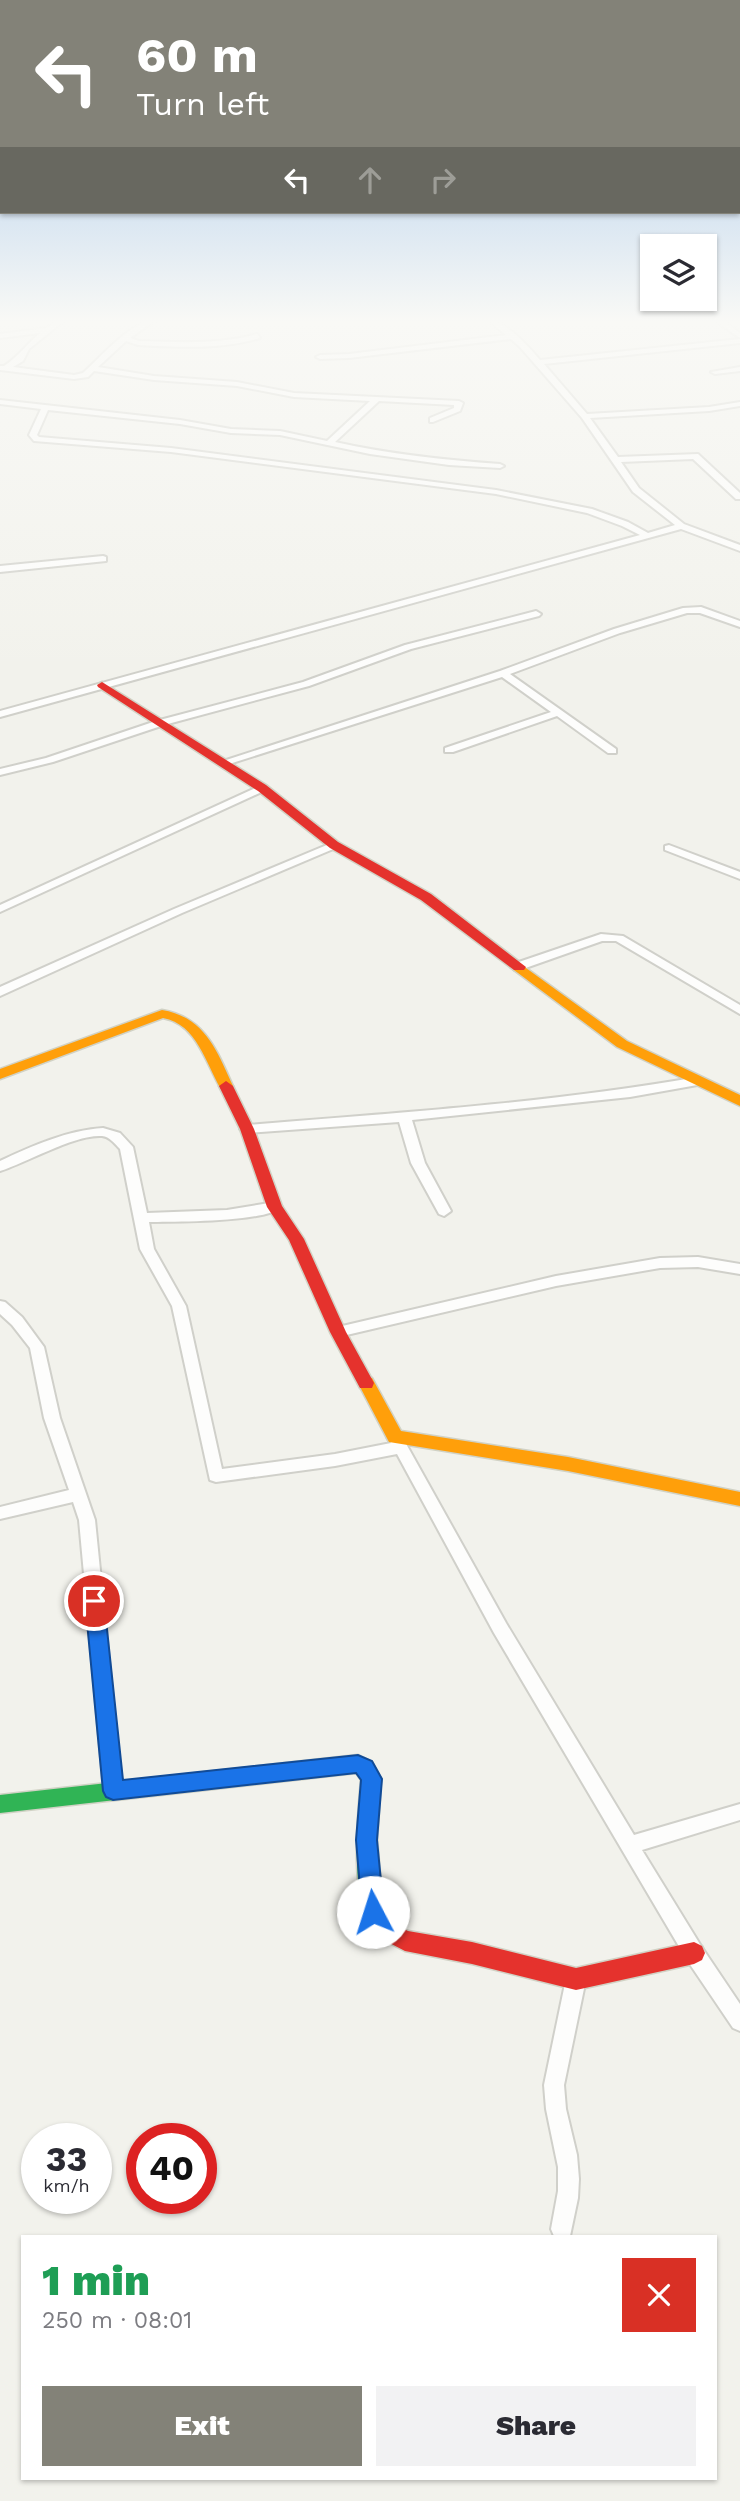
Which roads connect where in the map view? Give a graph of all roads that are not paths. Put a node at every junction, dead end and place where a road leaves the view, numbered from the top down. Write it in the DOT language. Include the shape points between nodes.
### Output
graph roads {
  1 [pos="35,437"];
  2 [pos="301,437"];
  3 [pos="336,437"];
  4 [pos="599,437"];
  5 [pos="330,442"];
  6 [pos="615,460"];
  7 [pos="500,466"];
  8 [pos="739,497"];
  9 [pos="681,526"];
  10 [pos="644,534"];
  11 [pos="740,548"];
  12 [pos="103,559"];
  13 [pos="0,569"];
  14 [pos="536,614"];
  15 [pos="740,624"];
  16 [pos="503,673"];
  17 [pos="102,685"];
  18 [pos="560,712"];
  19 [pos="0,714"];
  20 [pos="160,723"];
  21 [pos="449,751"];
  22 [pos="612,751"];
  23 [pos="222,763"];
  24 [pos="0,772"];
  25 [pos="262,788"];
  26 [pos="334,845"];
  27 [pos="669,848"];
  28 [pos="740,876"];
  29 [pos="0,909"];
  30 [pos="517,967"];
  31 [pos="0,992"];
  32 [pos="740,1010"];
  33 [pos="0,1074"];
  34 [pos="698,1081"];
  35 [pos="740,1101"];
  36 [pos="404,1117"];
  37 [pos="247,1129"];
  38 [pos="0,1166"];
  39 [pos="275,1207"];
  40 [pos="444,1211"];
  41 [pos="141,1218"];
  42 [pos="740,1269"];
  43 [pos="0,1306"];
  44 [pos="338,1332"];
  45 [pos="397,1442"];
  46 [pos="78,1494"];
  47 [pos="740,1499"];
  48 [pos="0,1513"];
  49 [pos="113,1791"];
  50 [pos="0,1804"];
  51 [pos="740,1812"];
  52 [pos="629,1845"];
  53 [pos="694,1953"];
  54 [pos="576,1979"];
  55 [pos="740,2021"];
  56 [pos="562,2229"];
  1 -- 10 [label="street" via="496,492 599,512"];
  2 -- 5 [label="street"];
  3 -- 5 [label="street"];
  4 -- 6 [label="street"];
  5 -- 7 [label="street" via="420,459"];
  6 -- 8 [label="street" via="695,456"];
  6 -- 9 [label="street" via="636,490"];
  9 -- 10 [label="street"];
  9 -- 11 [label="street"];
  10 -- 17 [label="street" via="510,575"];
  12 -- 13 [label="street"];
  14 -- 20 [label="street" via="408,647 306,684"];
  15 -- 16 [label="street" via="701,610 686,610"];
  16 -- 18 [label="street"];
  16 -- 23 [label="street"];
  17 -- 19 [label="street"];
  17 -- 20 [label="street"];
  18 -- 21 [label="street"];
  18 -- 22 [label="street"];
  20 -- 23 [label="street"];
  20 -- 24 [label="street"];
  23 -- 25 [label="street"];
  25 -- 26 [label="street"];
  25 -- 29 [label="street"];
  26 -- 30 [label="street" via="426,897"];
  26 -- 31 [label="street"];
  27 -- 28 [label="street"];
  30 -- 32 [label="street" via="611,936"];
  30 -- 34 [label="street" via="622,1044"];
  33 -- 37 [label="street" via="162,1014 174,1014 185,1019 208,1049"];
  34 -- 35 [label="street"];
  34 -- 36 [label="street" via="630,1093"];
  36 -- 37 [label="street"];
  36 -- 40 [label="street" via="418,1163"];
  37 -- 39 [label="street"];
  38 -- 41 [label="street" via="88,1133 115,1136 126,1147"];
  39 -- 41 [label="street" via="227,1215"];
  39 -- 44 [label="street" via="296,1239"];
  41 -- 45 [label="street" via="147,1249 179,1306 216,1476 335,1460"];
  42 -- 44 [label="street" via="698,1262 660,1263 556,1281"];
  43 -- 46 [label="street" via="37,1346 52,1418"];
  44 -- 45 [label="street"];
  45 -- 47 [label="street" via="512,1453 634,1474"];
  45 -- 52 [label="street" via="500,1628"];
  46 -- 48 [label="street"];
  46 -- 49 [label="street" via="86,1520"];
  49 -- 50 [label="street"];
  49 -- 54 [label="street" via="358,1764 372,1779 367,1840 373,1912 385,1930 405,1941"];
  51 -- 52 [label="street"];
  52 -- 53 [label="street"];
  53 -- 54 [label="street"];
  53 -- 55 [label="street"];
  54 -- 56 [label="street" via="553,2102 570,2180"];
}
